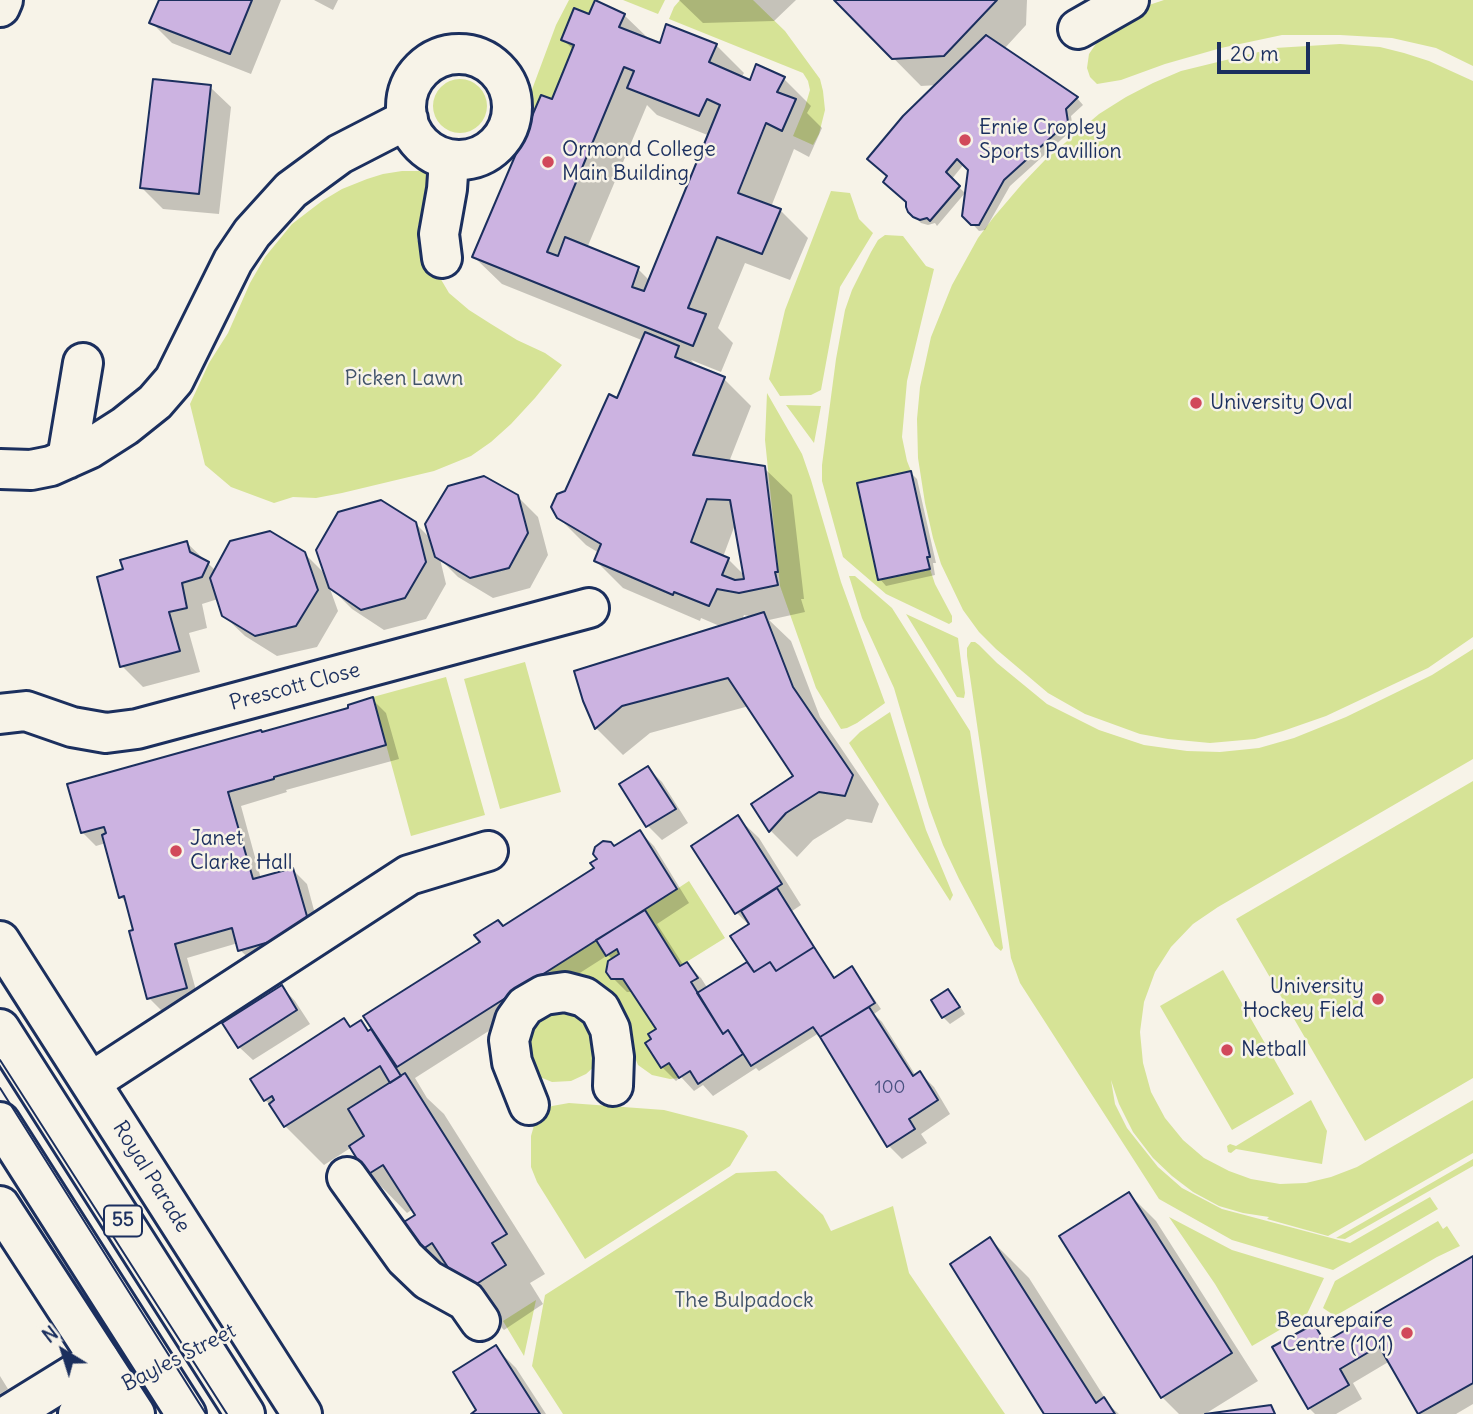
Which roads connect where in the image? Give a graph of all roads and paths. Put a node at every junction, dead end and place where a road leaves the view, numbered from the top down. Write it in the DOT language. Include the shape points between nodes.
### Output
graph roads {
  1 [pos="2,0"];
  2 [pos="1129,0"];
  3 [pos="0,7"];
  4 [pos="1078,29"];
  5 [pos="408,119"];
  6 [pos="449,160"];
  7 [pos="442,258"];
  8 [pos="83,363"];
  9 [pos="67,459"];
  10 [pos="0,469"];
  11 [pos="589,608"];
  12 [pos="0,714"];
  13 [pos="488,851"];
  14 [pos="0,941"];
  15 [pos="0,1029"];
  16 [pos="90,1082"];
  17 [pos="613,1086"];
  18 [pos="529,1105"];
  19 [pos="0,1122"];
  20 [pos="117,1123"];
  21 [pos="81,1156"];
  22 [pos="346,1177"];
  23 [pos="0,1206"];
  24 [pos="480,1321"];
  25 [pos="245,1324"];
  26 [pos="203,1346"];
  27 [pos="157,1369"];
  28 [pos="117,1387"];
  29 [pos="10,1414"];
  30 [pos="78,1414"];
  31 [pos="186,1414"];
  32 [pos="245,1414"];
  33 [pos="302,1414"];
  1 -- 3 [label="main road"];
  2 -- 4 [label="main road"];
  5 -- 6 [label="main road" via="419,142"];
  5 -- 6 [label="main road" via="408,92 429,63 463,54 480,57 495,67 512,97 508,131 483,155"];
  5 -- 9 [label="main road" via="340,154 291,190 233,261 174,380 125,426"];
  6 -- 7 [label="main road" via="439,234"];
  8 -- 9 [label="main road"];
  9 -- 10 [label="main road" via="31,470"];
  11 -- 12 [label="main road, Prescott Close" via="137,729 106,733 26,711"];
  13 -- 16 [label="main road" via="409,875"];
  14 -- 16 [label="main road, Royal Parade / 55"];
  15 -- 21 [label="main road, 55"];
  16 -- 20 [label="main road, Royal Parade / 55"];
  17 -- 18 [label="main road" via="610,1029 600,1009 584,996 565,992 544,995 524,1006 509,1040"];
  19 -- 27 [label="main road, 55"];
  20 -- 21 [label="main road"];
  20 -- 25 [label="main road, Royal Parade / 55"];
  21 -- 26 [label="main road, 55"];
  22 -- 24 [label="main road" via="405,1258 428,1280 466,1300"];
  23 -- 28 [label="main road"];
  25 -- 26 [label="main road, Bayles Street"];
  25 -- 33 [label="main road, Royal Parade / 55"];
  26 -- 27 [label="main road, Bayles Street"];
  26 -- 32 [label="main road, 55"];
  27 -- 28 [label="main road, Bayles Street"];
  27 -- 31 [label="main road, 55"];
  28 -- 29 [label="main road, Bayles Street"];
  28 -- 30 [label="main road, Bayles Street"];
}
